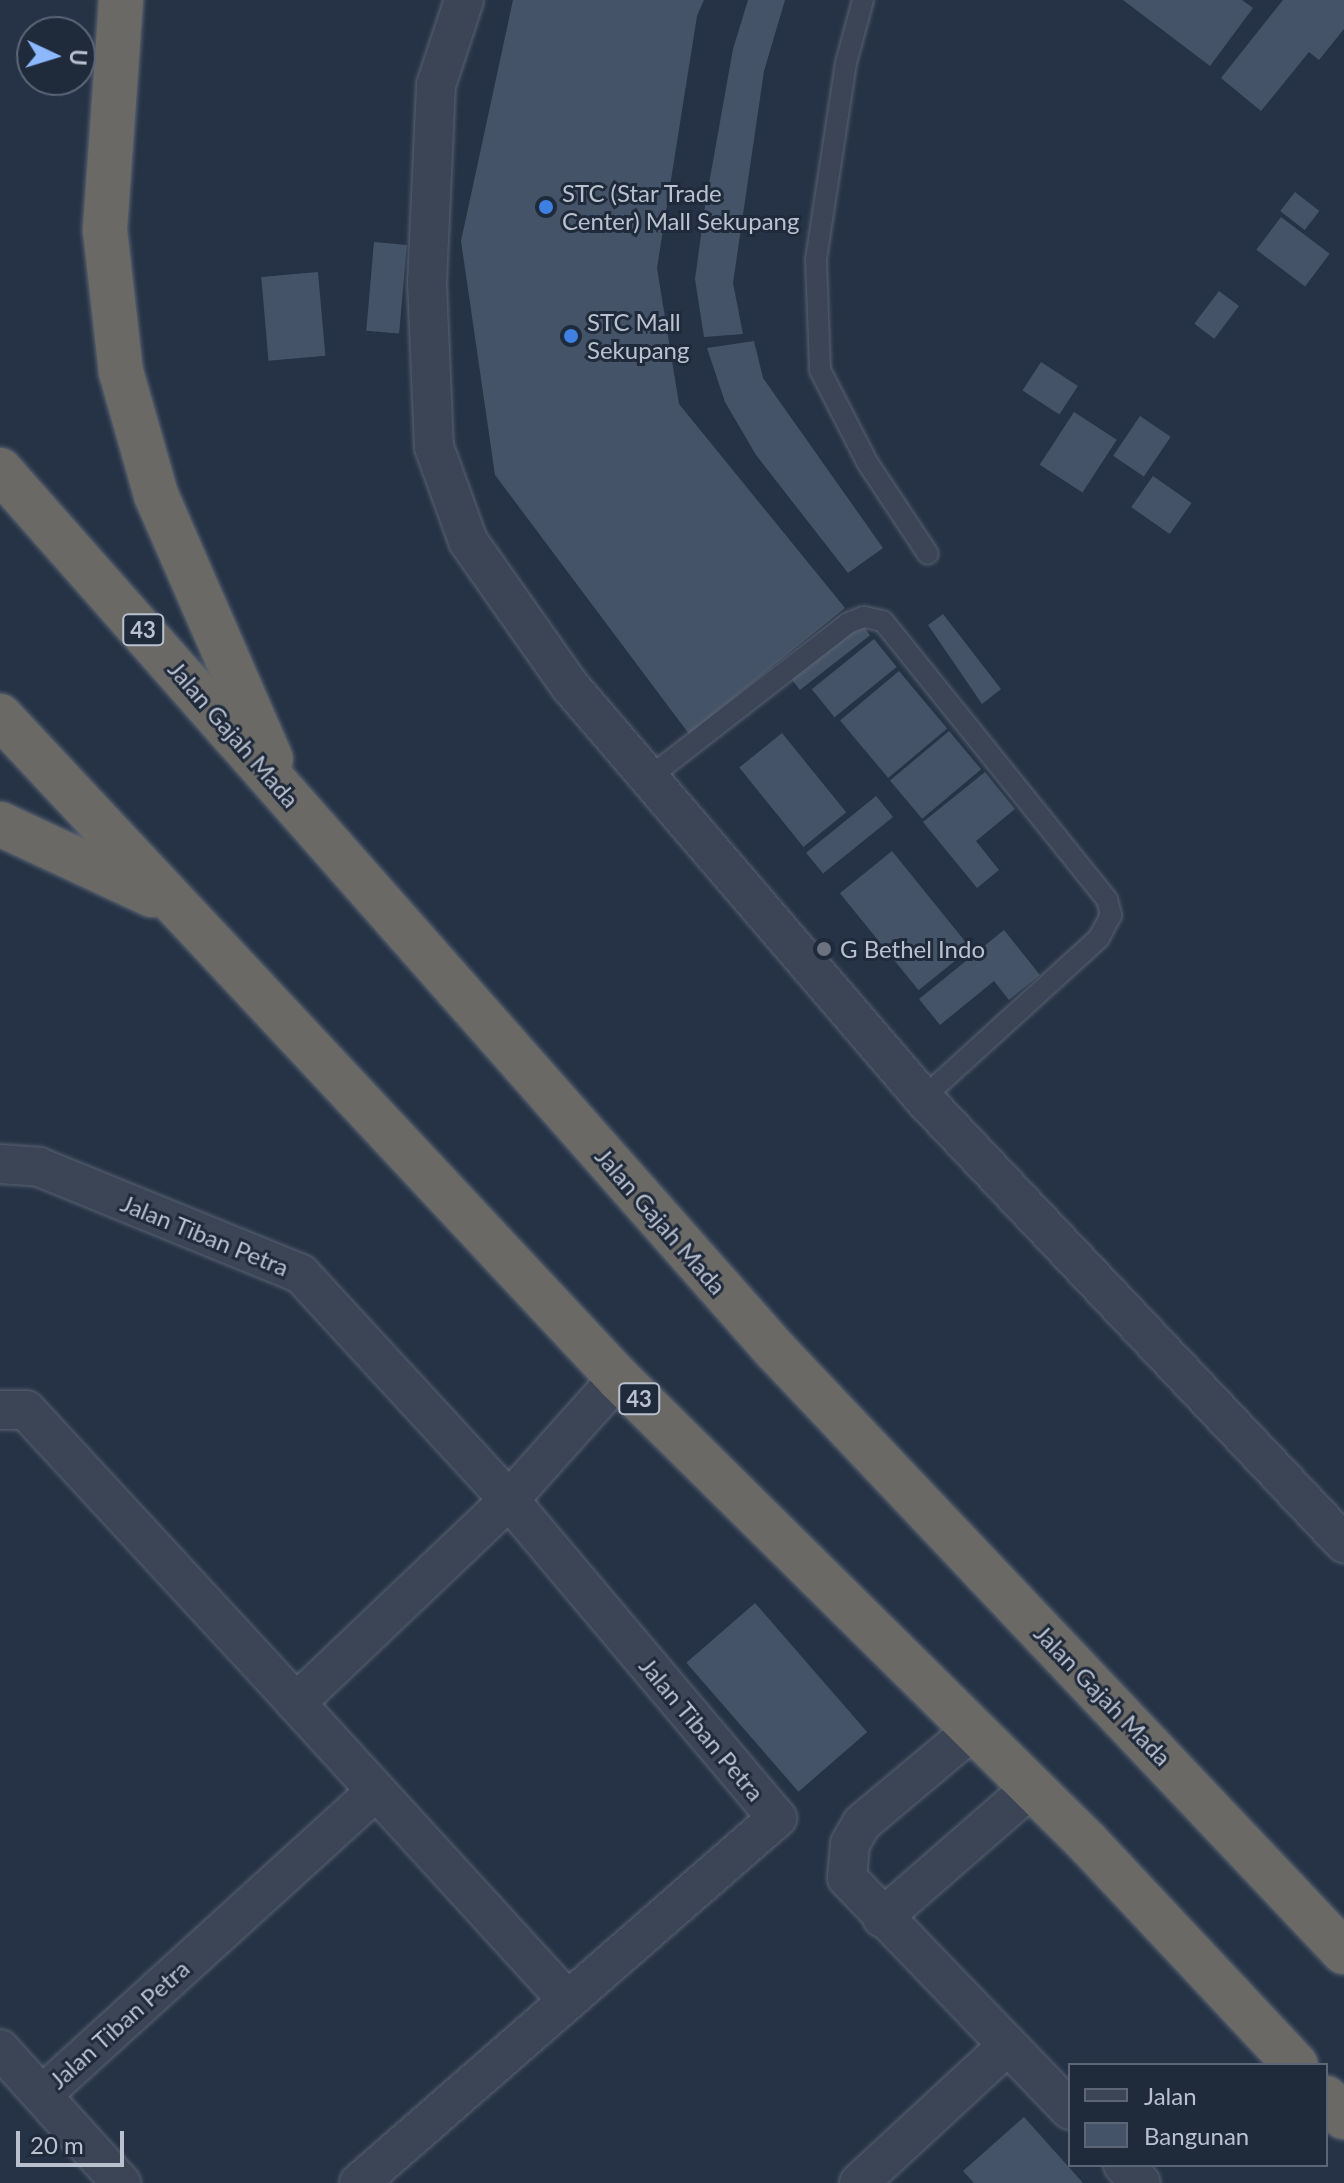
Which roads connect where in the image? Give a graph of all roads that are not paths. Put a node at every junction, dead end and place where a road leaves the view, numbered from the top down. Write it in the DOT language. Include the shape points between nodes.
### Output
graph roads {
  1 [pos="121,0"];
  2 [pos="464,0"];
  3 [pos="863,0"];
  4 [pos="0,470"];
  5 [pos="928,554"];
  6 [pos="0,716"];
  7 [pos="651,776"];
  8 [pos="285,793"];
  9 [pos="0,824"];
  10 [pos="175,907"];
  11 [pos="923,1098"];
  12 [pos="0,1164"];
  13 [pos="618,1378"];
  14 [pos="9,1417"];
  15 [pos="509,1500"];
  16 [pos="1344,1543"];
  17 [pos="296,1703"];
  18 [pos="974,1729"];
  19 [pos="1032,1787"];
  20 [pos="375,1792"];
  21 [pos="882,1918"];
  22 [pos="1344,1952"];
  23 [pos="568,2001"];
  24 [pos="1007,2046"];
  25 [pos="0,2049"];
  26 [pos="1294,2063"];
  27 [pos="42,2095"];
  28 [pos="1328,2100"];
  29 [pos="1068,2108"];
  30 [pos="1344,2117"];
  31 [pos="1125,2167"];
  32 [pos="877,2177"];
  33 [pos="121,2183"];
  34 [pos="359,2183"];
  35 [pos="1141,2183"];
  1 -- 8 [label="highway" via="105,230 121,372 156,495"];
  2 -- 7 [label="street" via="436,85 427,282 434,447 468,541 570,686"];
  3 -- 5 [label="lane" via="846,63 816,260 820,370 867,462"];
  4 -- 8 [label="highway, Jalan Gajah Mada / 43"];
  6 -- 10 [label="highway, 43"];
  7 -- 11 [label="street"];
  7 -- 11 [label="lane" via="848,623 864,617 883,621 1107,900 1111,915 1099,938"];
  8 -- 22 [label="highway, Jalan Gajah Mada / 43" via="776,1351"];
  9 -- 10 [label="highway"];
  10 -- 13 [label="highway, 43"];
  11 -- 16 [label="street"];
  12 -- 15 [label="street, Jalan Tiban Petra" via="39,1167 301,1274"];
  13 -- 15 [label="street"];
  13 -- 18 [label="highway, 43"];
  14 -- 17 [label="street"];
  15 -- 17 [label="street"];
  15 -- 23 [label="street, Jalan Tiban Petra" via="777,1818"];
  17 -- 20 [label="street"];
  18 -- 19 [label="highway, 43"];
  18 -- 21 [label="street" via="862,1823 850,1844 847,1878"];
  19 -- 21 [label="street"];
  19 -- 26 [label="highway, 43"];
  20 -- 23 [label="street"];
  20 -- 27 [label="street, Jalan Tiban Petra"];
  21 -- 24 [label="street"];
  23 -- 34 [label="street, Jalan Tiban Petra"];
  24 -- 29 [label="street"];
  24 -- 32 [label="street"];
  25 -- 27 [label="street, Jalan Tiban Petra"];
  27 -- 33 [label="street, Jalan Tiban Petra"];
  28 -- 30 [label="highway"];
  31 -- 35 [label="street"];
}
